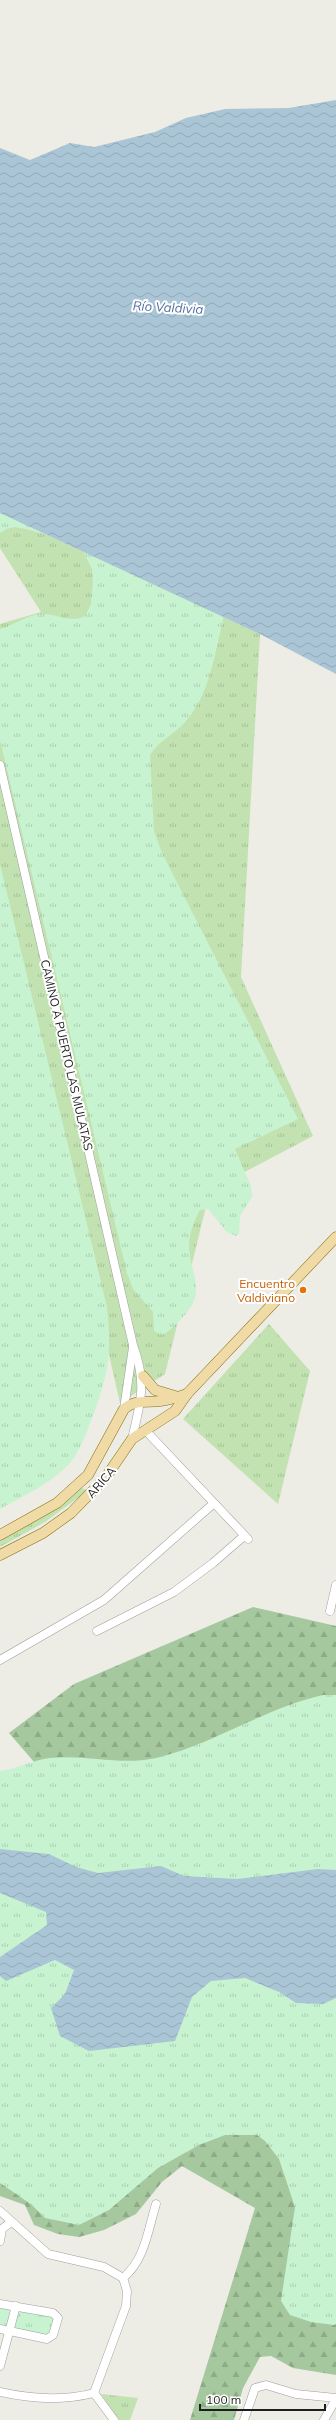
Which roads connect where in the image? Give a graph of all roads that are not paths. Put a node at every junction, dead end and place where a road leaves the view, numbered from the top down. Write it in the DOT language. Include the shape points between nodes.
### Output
graph roads {
  1 [pos="0,765"];
  2 [pos="336,1237"];
  3 [pos="133,1344"];
  4 [pos="143,1376"];
  5 [pos="183,1395"];
  6 [pos="141,1402"];
  7 [pos="124,1409"];
  8 [pos="146,1431"];
  9 [pos="132,1439"];
  10 [pos="213,1504"];
  11 [pos="0,1535"];
  12 [pos="0,1555"];
  13 [pos="336,1585"];
  14 [pos="330,1611"];
  15 [pos="97,1631"];
  16 [pos="0,1660"];
  17 [pos="156,2204"];
  18 [pos="0,2211"];
  19 [pos="11,2222"];
  20 [pos="0,2241"];
  21 [pos="123,2278"];
  22 [pos="0,2304"];
  23 [pos="16,2306"];
  24 [pos="0,2329"];
  25 [pos="9,2332"];
  26 [pos="0,2366"];
  27 [pos="0,2392"];
  28 [pos="94,2393"];
  29 [pos="336,2398"];
  30 [pos="114,2420"];
  31 [pos="244,2420"];
  32 [pos="324,2420"];
  1 -- 3 [label="street, CAMINO A PUERTO LAS MULATAS"];
  2 -- 5 [label="main road, ARICA"];
  3 -- 4 [label="street, CAMINO A PUERTO LAS MULATAS"];
  3 -- 7 [label="street, CAMINO A PUERTO LAS MULATAS"];
  4 -- 5 [label="main road" via="154,1390"];
  4 -- 6 [label="street, CAMINO A PUERTO LAS MULATAS"];
  5 -- 6 [label="main road" via="161,1401"];
  5 -- 8 [label="main road, ARICA" via="175,1411"];
  6 -- 7 [label="main road" via="134,1402"];
  6 -- 9 [label="street, CAMINO A PUERTO LAS MULATAS"];
  7 -- 11 [label="main road, ARICA" via="88,1475 57,1503"];
  8 -- 9 [label="main road, ARICA"];
  8 -- 10 [label="street"];
  9 -- 12 [label="main road, ARICA" via="106,1477 80,1505 43,1533"];
  10 -- 15 [label="street" via="246,1538 174,1592"];
  10 -- 16 [label="street" via="104,1600"];
  13 -- 14 [label="street"];
  17 -- 21 [label="street" via="140,2257 133,2269"];
  18 -- 19 [label="street"];
  19 -- 20 [label="street" via="2,2229"];
  19 -- 21 [label="street" via="48,2254 104,2267"];
  21 -- 28 [label="street" via="127,2291 126,2306"];
  22 -- 23 [label="street"];
  23 -- 25 [label="street"];
  23 -- 25 [label="street" via="53,2313 58,2318 53,2335 47,2339"];
  24 -- 25 [label="street"];
  25 -- 26 [label="street"];
  27 -- 28 [label="street" via="29,2398 70,2398"];
  28 -- 30 [label="street"];
  29 -- 31 [label="street" via="296,2394 266,2385 255,2388"];
  29 -- 32 [label="street"];
}
